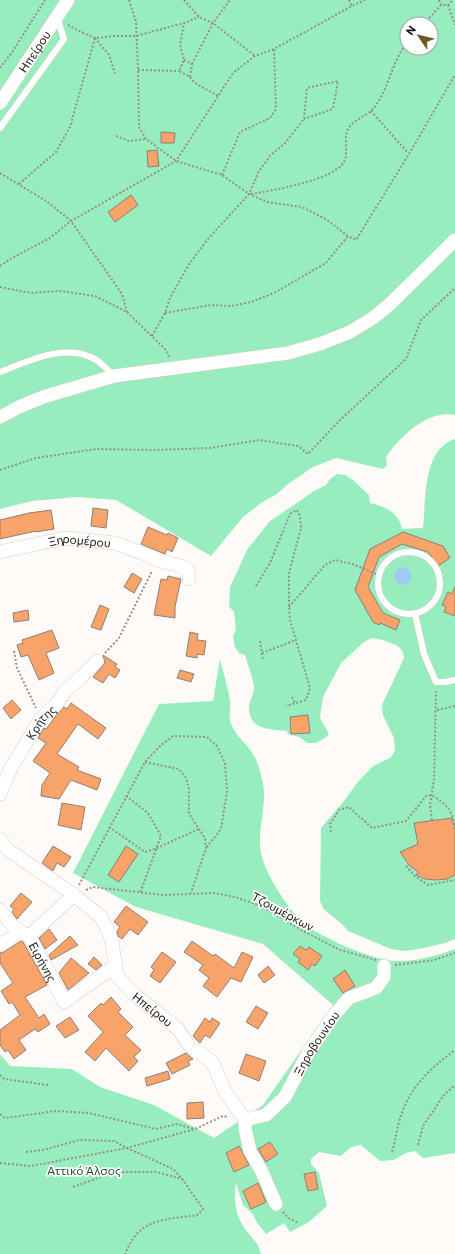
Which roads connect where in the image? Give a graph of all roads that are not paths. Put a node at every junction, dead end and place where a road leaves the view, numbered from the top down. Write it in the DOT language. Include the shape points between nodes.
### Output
graph roads {
  1 [pos="68,0"];
  2 [pos="57,18"];
  3 [pos="0,103"];
  4 [pos="0,128"];
  5 [pos="455,240"];
  6 [pos="0,372"];
  7 [pos="114,376"];
  8 [pos="0,417"];
  9 [pos="0,552"];
  10 [pos="189,579"];
  11 [pos="415,614"];
  12 [pos="97,661"];
  13 [pos="455,680"];
  14 [pos="0,794"];
  15 [pos="0,840"];
  16 [pos="74,895"];
  17 [pos="0,910"];
  18 [pos="25,934"];
  19 [pos="0,945"];
  20 [pos="115,966"];
  21 [pos="384,966"];
  22 [pos="245,1120"];
  23 [pos="276,1204"];
  1 -- 2 [label="street, Ηπείρου"];
  2 -- 3 [label="street, Ηπείρου"];
  2 -- 4 [label="lane" via="64,39"];
  5 -- 7 [label="street" via="373,318 350,332 320,344 288,353"];
  6 -- 7 [label="lane" via="41,356 62,353 81,354 97,361"];
  7 -- 8 [label="street" via="43,397"];
  9 -- 10 [label="street, Ξηρομέρου" via="65,538 115,543 157,560 181,566 188,570"];
  11 -- 11 [label="lane" via="429,607 438,595 439,574 428,558 419,553 409,552 399,554 383,566 378,586 386,605 395,611"];
  11 -- 13 [label="lane" via="424,654 436,682"];
  12 -- 14 [label="street, Κρήτης" via="41,718 11,768"];
  15 -- 16 [label="street, Ηπείρου" via="13,853"];
  16 -- 18 [label="street"];
  16 -- 20 [label="street, Ηπείρου" via="101,917 112,942"];
  17 -- 18 [label="street, Ειρήνης" via="12,925"];
  18 -- 19 [label="street"];
  18 -- 20 [label="street, Ειρήνης" via="64,1002"];
  20 -- 22 [label="street, Ηπείρου" via="117,976 134,994 178,1029 188,1044 212,1062 226,1093"];
  21 -- 22 [label="street, Ξηροβουνίου" via="384,977 376,988 349,998 334,1015 308,1053 285,1097 266,1115"];
  22 -- 23 [label="street, Ηπείρου" via="250,1151"];
}
